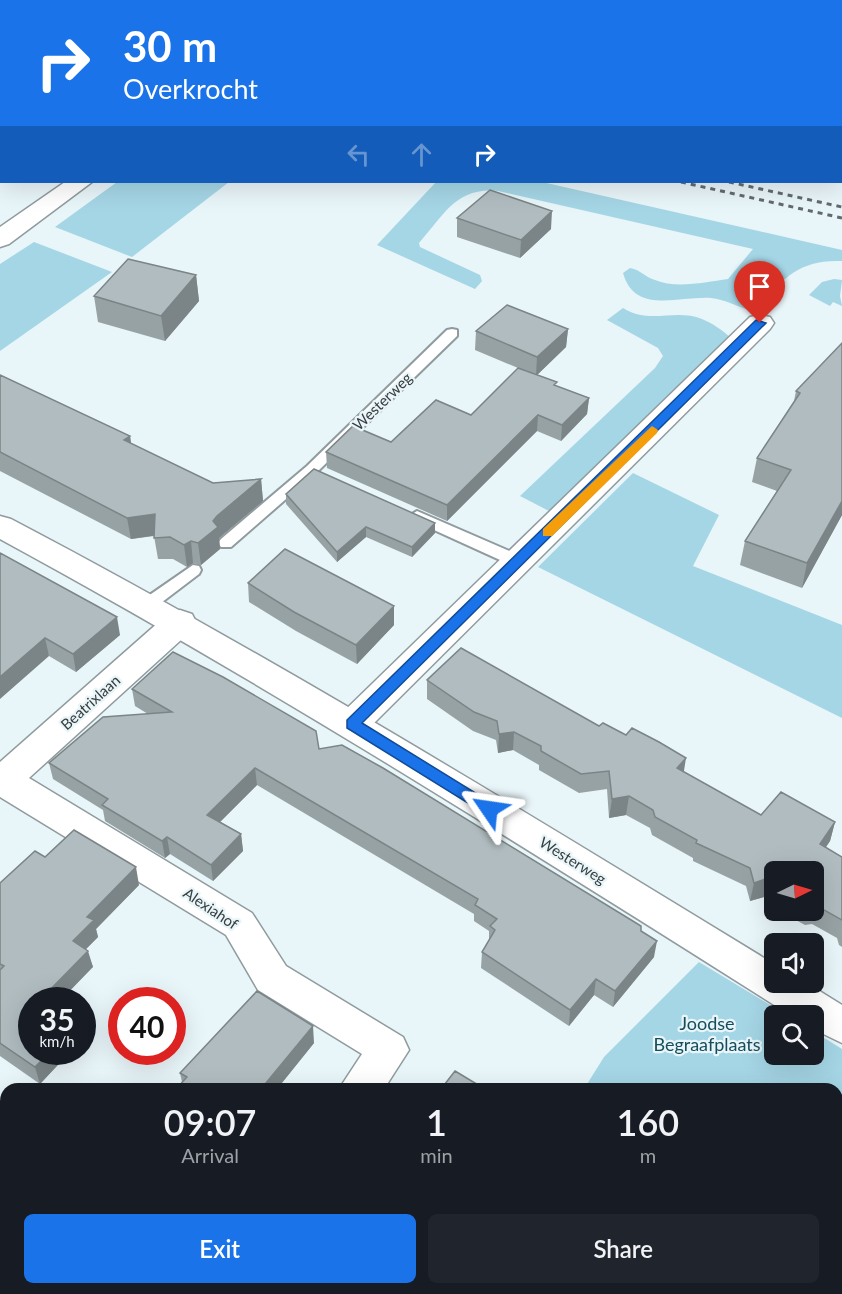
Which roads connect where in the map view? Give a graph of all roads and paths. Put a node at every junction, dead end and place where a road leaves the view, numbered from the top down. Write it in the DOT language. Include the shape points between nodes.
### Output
graph roads {
  1 [pos="80,183"];
  2 [pos="0,239"];
  3 [pos="760,323"];
  4 [pos="452,333"];
  5 [pos="398,508"];
  6 [pos="0,526"];
  7 [pos="226,543"];
  8 [pos="518,561"];
  9 [pos="193,570"];
  10 [pos="147,605"];
  11 [pos="180,622"];
  12 [pos="352,724"];
  13 [pos="1,781"];
  14 [pos="842,1026"];
  15 [pos="364,1083"];
  1 -- 2 [label="street"];
  3 -- 8 [label="street"];
  4 -- 7 [label="lane, Westerweg" via="317,472"];
  5 -- 8 [label="lane"];
  6 -- 10 [label="street, Westerweg"];
  8 -- 12 [label="street"];
  9 -- 10 [label="lane"];
  10 -- 11 [label="street, Westerweg"];
  11 -- 12 [label="street, Westerweg"];
  11 -- 13 [label="street, Beatrixlaan"];
  12 -- 14 [label="street, Westerweg"];
  13 -- 15 [label="street, Alexiahof" via="239,924 272,978 389,1050"];
}
